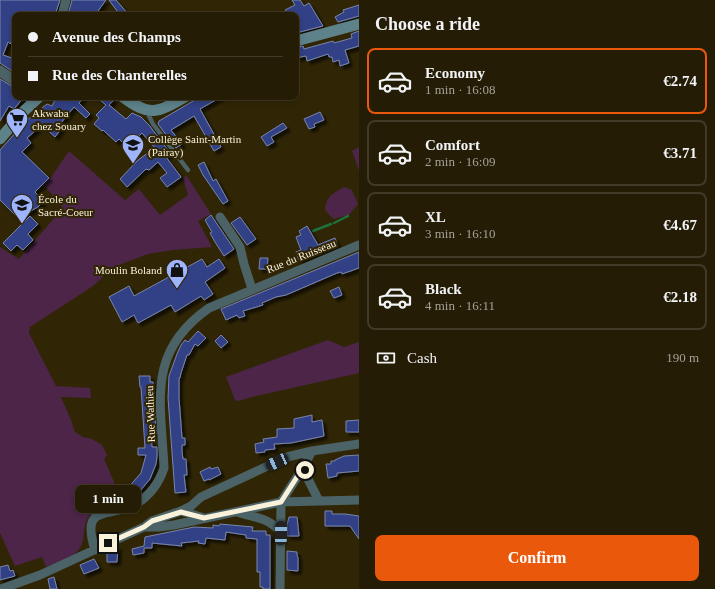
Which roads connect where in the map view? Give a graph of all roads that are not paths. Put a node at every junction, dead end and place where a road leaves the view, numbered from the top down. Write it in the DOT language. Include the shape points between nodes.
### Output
graph roads {
  1 [pos="66,0"];
  2 [pos="63,12"];
  3 [pos="359,24"];
  4 [pos="299,40"];
  5 [pos="0,71"];
  6 [pos="12,79"];
  7 [pos="36,100"];
  8 [pos="127,100"];
  9 [pos="179,100"];
  10 [pos="149,111"];
  11 [pos="0,139"];
  12 [pos="188,170"];
  13 [pos="220,217"];
  14 [pos="359,245"];
  15 [pos="252,289"];
  16 [pos="359,444"];
  17 [pos="312,451"];
  18 [pos="304,466"];
  19 [pos="359,500"];
  20 [pos="319,501"];
  21 [pos="281,502"];
  22 [pos="195,503"];
  23 [pos="236,511"];
  24 [pos="181,512"];
  25 [pos="204,518"];
  26 [pos="144,527"];
  27 [pos="281,533"];
  28 [pos="95,550"];
  29 [pos="1,589"];
  30 [pos="280,589"];
  1 -- 2 [label="street"];
  3 -- 4 [label="main road"];
  5 -- 6 [label="street"];
  7 -- 11 [label="main road"];
  8 -- 10 [label="main road" via="136,107"];
  9 -- 10 [label="main road" via="161,110"];
  10 -- 12 [label="lane" via="153,124"];
  13 -- 15 [label="street" via="240,247"];
  14 -- 15 [label="street, Rue du Ruisseau"];
  15 -- 28 [label="street, Rue Wathieu" via="209,308 195,318 175,341 164,363 160,385 164,468 150,492 135,504 105,512 92,521 90,528"];
  16 -- 17 [label="street"];
  17 -- 18 [label="street"];
  17 -- 22 [label="street" via="287,457 206,495"];
  18 -- 20 [label="street"];
  18 -- 21 [label="street"];
  19 -- 20 [label="street"];
  20 -- 21 [label="street"];
  21 -- 23 [label="street"];
  21 -- 27 [label="street"];
  22 -- 24 [label="street"];
  22 -- 25 [label="street" via="194,511"];
  23 -- 25 [label="street"];
  23 -- 27 [label="street" via="268,521"];
  24 -- 25 [label="street"];
  24 -- 26 [label="street" via="152,521"];
  25 -- 26 [label="street" via="167,526"];
  26 -- 28 [label="street"];
  27 -- 30 [label="street"];
  28 -- 29 [label="street" via="40,575"];
}
